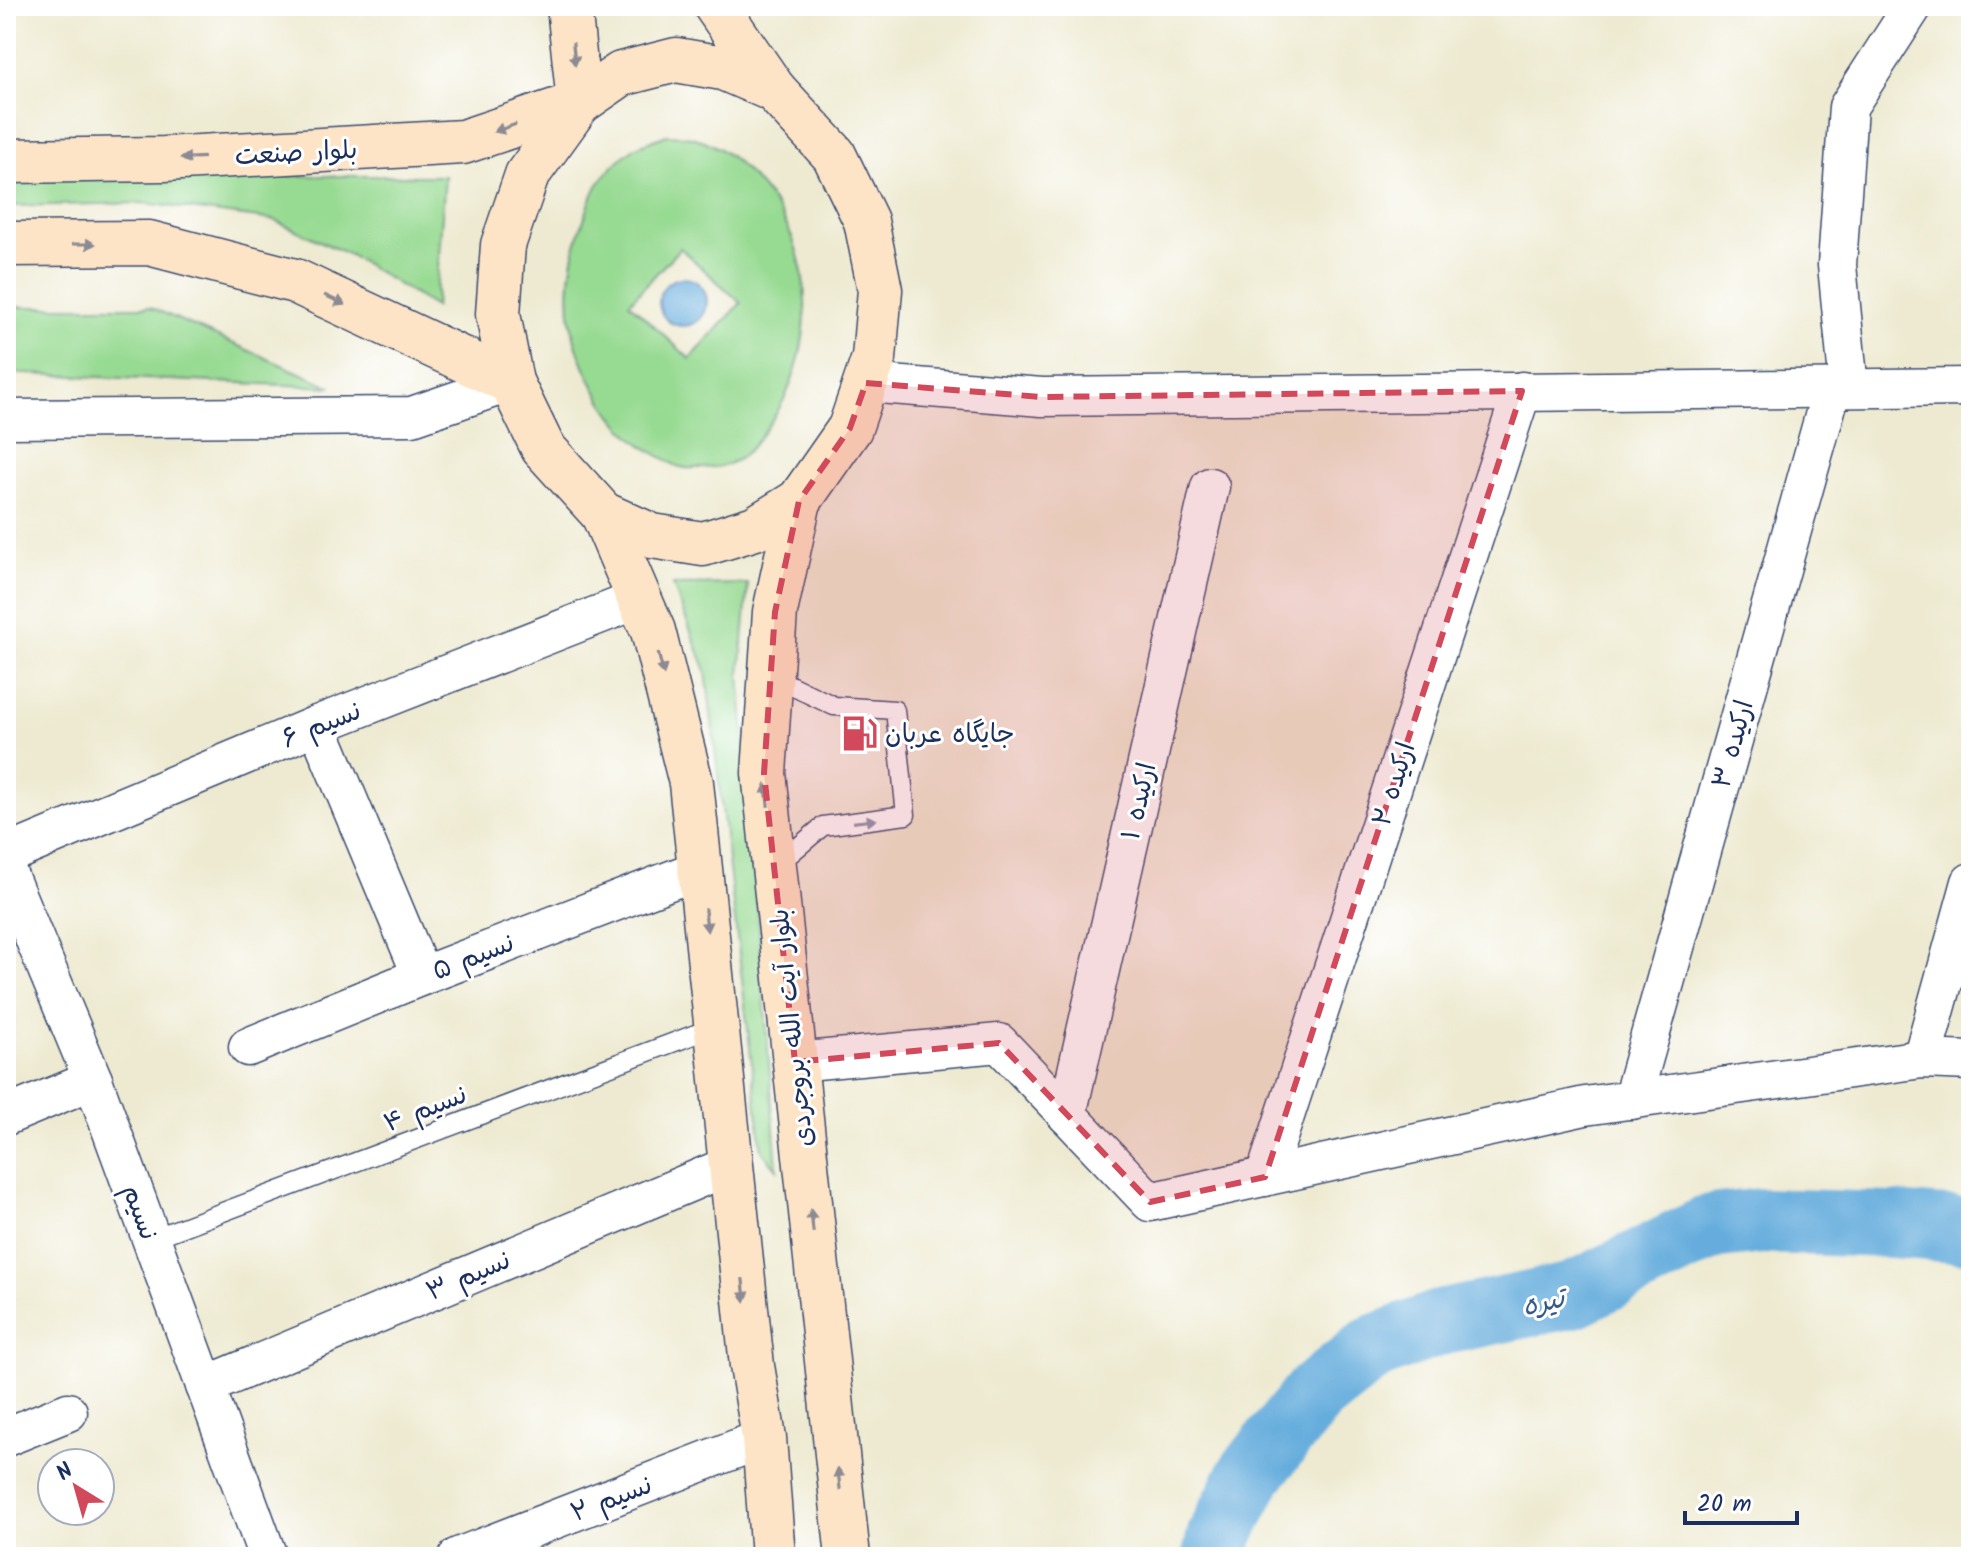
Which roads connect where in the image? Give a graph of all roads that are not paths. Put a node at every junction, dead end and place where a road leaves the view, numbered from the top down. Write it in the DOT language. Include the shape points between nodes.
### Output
graph roads {
  1 [pos="569,6"];
  2 [pos="716,6"];
  3 [pos="1913,6"];
  4 [pos="774,90"];
  5 [pos="579,103"];
  6 [pos="6,161"];
  7 [pos="6,244"];
  8 [pos="511,382"];
  9 [pos="866,383"];
  10 [pos="1971,387"];
  11 [pos="1840,388"];
  12 [pos="1522,391"];
  13 [pos="6,419"];
  14 [pos="1210,487"];
  15 [pos="799,501"];
  16 [pos="603,514"];
  17 [pos="639,599"];
  18 [pos="771,676"];
  19 [pos="317,725"];
  20 [pos="6,855"];
  21 [pos="775,867"];
  22 [pos="700,869"];
  23 [pos="6,870"];
  24 [pos="1971,882"];
  25 [pos="422,976"];
  26 [pos="717,1026"];
  27 [pos="248,1047"];
  28 [pos="1922,1059"];
  29 [pos="1971,1061"];
  30 [pos="795,1062"];
  31 [pos="93,1080"];
  32 [pos="1632,1100"];
  33 [pos="1067,1115"];
  34 [pos="6,1116"];
  35 [pos="731,1165"];
  36 [pos="1265,1177"];
  37 [pos="151,1239"];
  38 [pos="205,1386"];
  39 [pos="68,1412"];
  40 [pos="6,1437"];
  41 [pos="764,1438"];
  42 [pos="268,1557"];
  43 [pos="458,1557"];
  44 [pos="773,1557"];
  45 [pos="848,1557"];
  1 -- 5 [label="main road, one-way"];
  2 -- 4 [label="main road"];
  3 -- 11 [label="street" via="1848,107 1837,265"];
  4 -- 5 [label="main road" via="723,68 676,60 621,74"];
  4 -- 9 [label="main road" via="834,155 866,221 880,290 874,358"];
  5 -- 6 [label="main road, بلوار صنعت, one-way" via="463,142 164,159"];
  5 -- 8 [label="main road" via="527,175 503,245 498,314"];
  7 -- 8 [label="main road, one-way" via="149,243 295,281"];
  8 -- 13 [label="street" via="412,416"];
  8 -- 16 [label="main road" via="543,448"];
  9 -- 12 [label="street" via="1042,397"];
  9 -- 15 [label="main road" via="850,428"];
  10 -- 11 [label="street"];
  11 -- 12 [label="street"];
  11 -- 32 [label="street, ارکیده ۳"];
  12 -- 36 [label="street, ارکیده ۲"];
  14 -- 33 [label="street, ارکیده ۱"];
  15 -- 16 [label="main road" via="755,528 703,544 652,536"];
  15 -- 18 [label="main road, بلوار آیت الله بروجردی" via="775,612"];
  16 -- 17 [label="main road"];
  17 -- 19 [label="street, نسیم ۶"];
  17 -- 22 [label="main road, one-way" via="653,631 691,783"];
  21 -- 18 [label="main road, بلوار آیت الله بروجردی, one-way" via="764,773"];
  21 -- 18 [label="lane, one-way" via="823,826 906,815 895,710 834,706"];
  19 -- 20 [label="street, نسیم ۶"];
  19 -- 25 [label="street"];
  21 -- 30 [label="main road, بلوار آیت الله بروجردی"];
  22 -- 25 [label="street, نسیم ۵"];
  22 -- 26 [label="main road, one-way"];
  23 -- 31 [label="street, نسیم"];
  24 -- 28 [label="street"];
  25 -- 27 [label="street, نسیم ۵"];
  26 -- 35 [label="main road"];
  26 -- 37 [label="lane, نسیم ۴"];
  28 -- 29 [label="street"];
  28 -- 32 [label="street"];
  30 -- 33 [label="street" via="999,1043"];
  45 -- 30 [label="main road, بلوار آیت الله بروجردی, one-way"];
  31 -- 34 [label="street"];
  31 -- 37 [label="street, نسیم"];
  32 -- 36 [label="street"];
  33 -- 36 [label="street" via="1150,1202"];
  35 -- 38 [label="street, نسیم ۳"];
  35 -- 41 [label="main road, one-way"];
  37 -- 38 [label="street, نسیم"];
  38 -- 42 [label="street, نسیم"];
  39 -- 40 [label="street"];
  41 -- 43 [label="street, نسیم ۲"];
  41 -- 44 [label="main road"];
}
